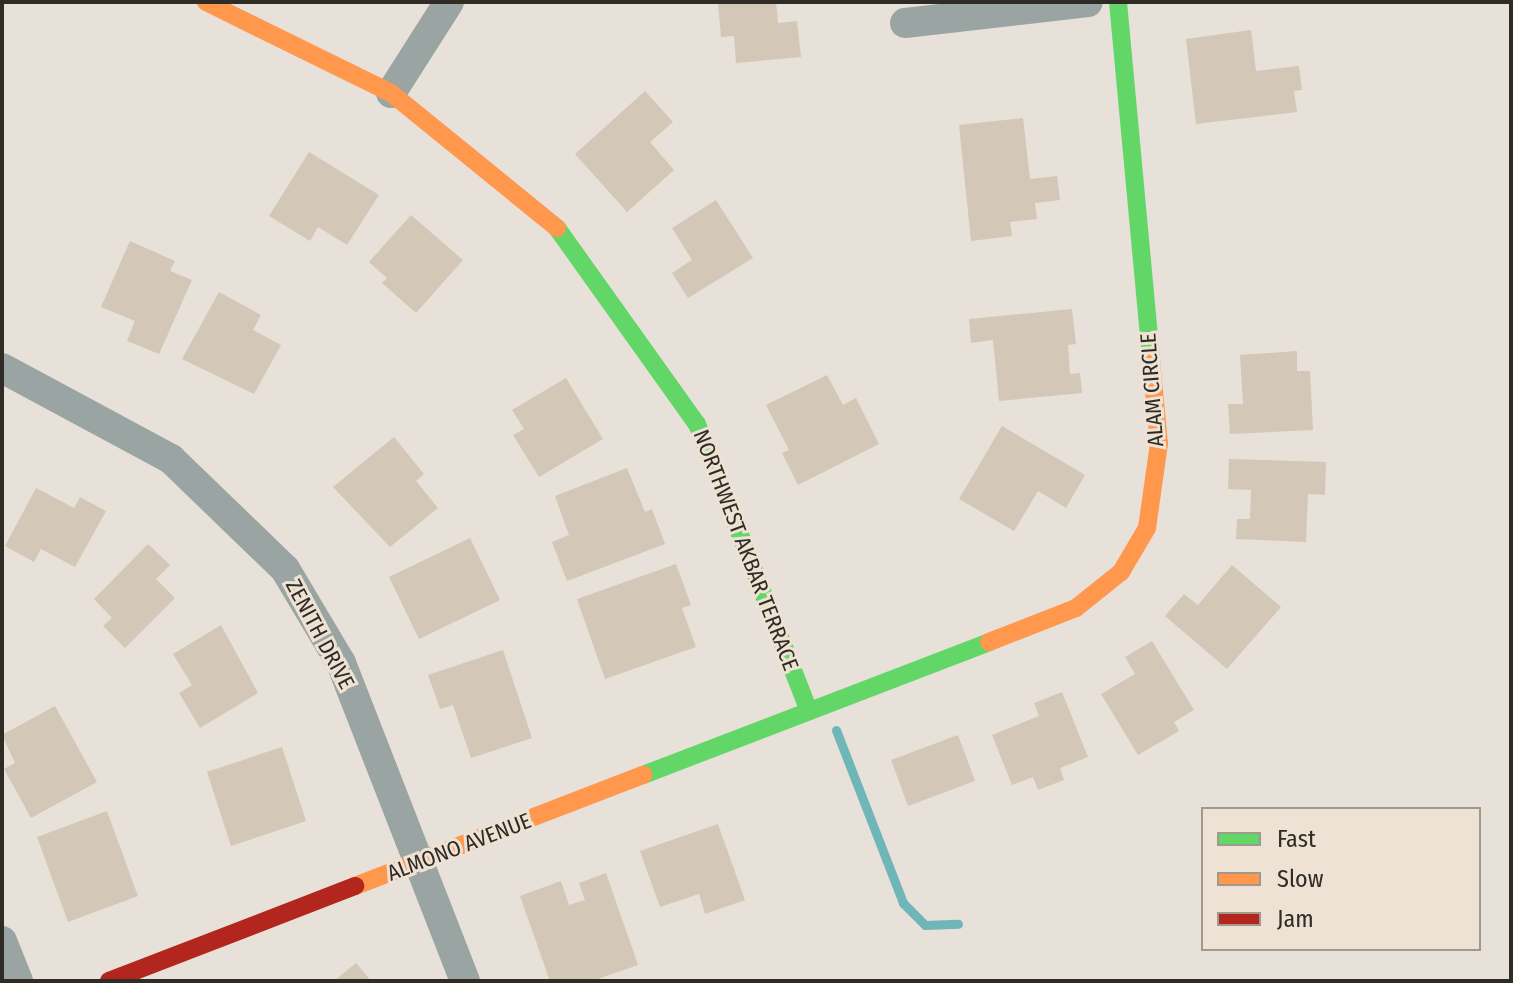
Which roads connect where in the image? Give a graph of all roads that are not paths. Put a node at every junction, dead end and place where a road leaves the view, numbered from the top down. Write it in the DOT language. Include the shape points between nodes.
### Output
graph roads {
  1 [pos="206,2"];
  2 [pos="449,2"];
  3 [pos="1088,2"];
  4 [pos="1118,2"];
  5 [pos="905,23"];
  6 [pos="391,93"];
  7 [pos="2,368"];
  8 [pos="809,711"];
  9 [pos="418,864"];
  10 [pos="2,941"];
  11 [pos="18,981"];
  12 [pos="109,981"];
  13 [pos="465,981"];
  1 -- 6 [label="street, NORTHWEST AKBAR TERRACE"];
  2 -- 6 [label="street"];
  3 -- 5 [label="street"];
  4 -- 8 [label="street, ALAM CIRCLE" via="1159,444 1147,528 1121,572 1076,608"];
  6 -- 8 [label="street, NORTHWEST AKBAR TERRACE" via="556,227 697,424"];
  7 -- 9 [label="street, ZENITH DRIVE" via="171,459 285,569 341,663"];
  8 -- 9 [label="street, ALMONO AVENUE"];
  9 -- 12 [label="street, ALMONO AVENUE"];
  9 -- 13 [label="street, ZENITH DRIVE"];
  10 -- 11 [label="street"];
}
